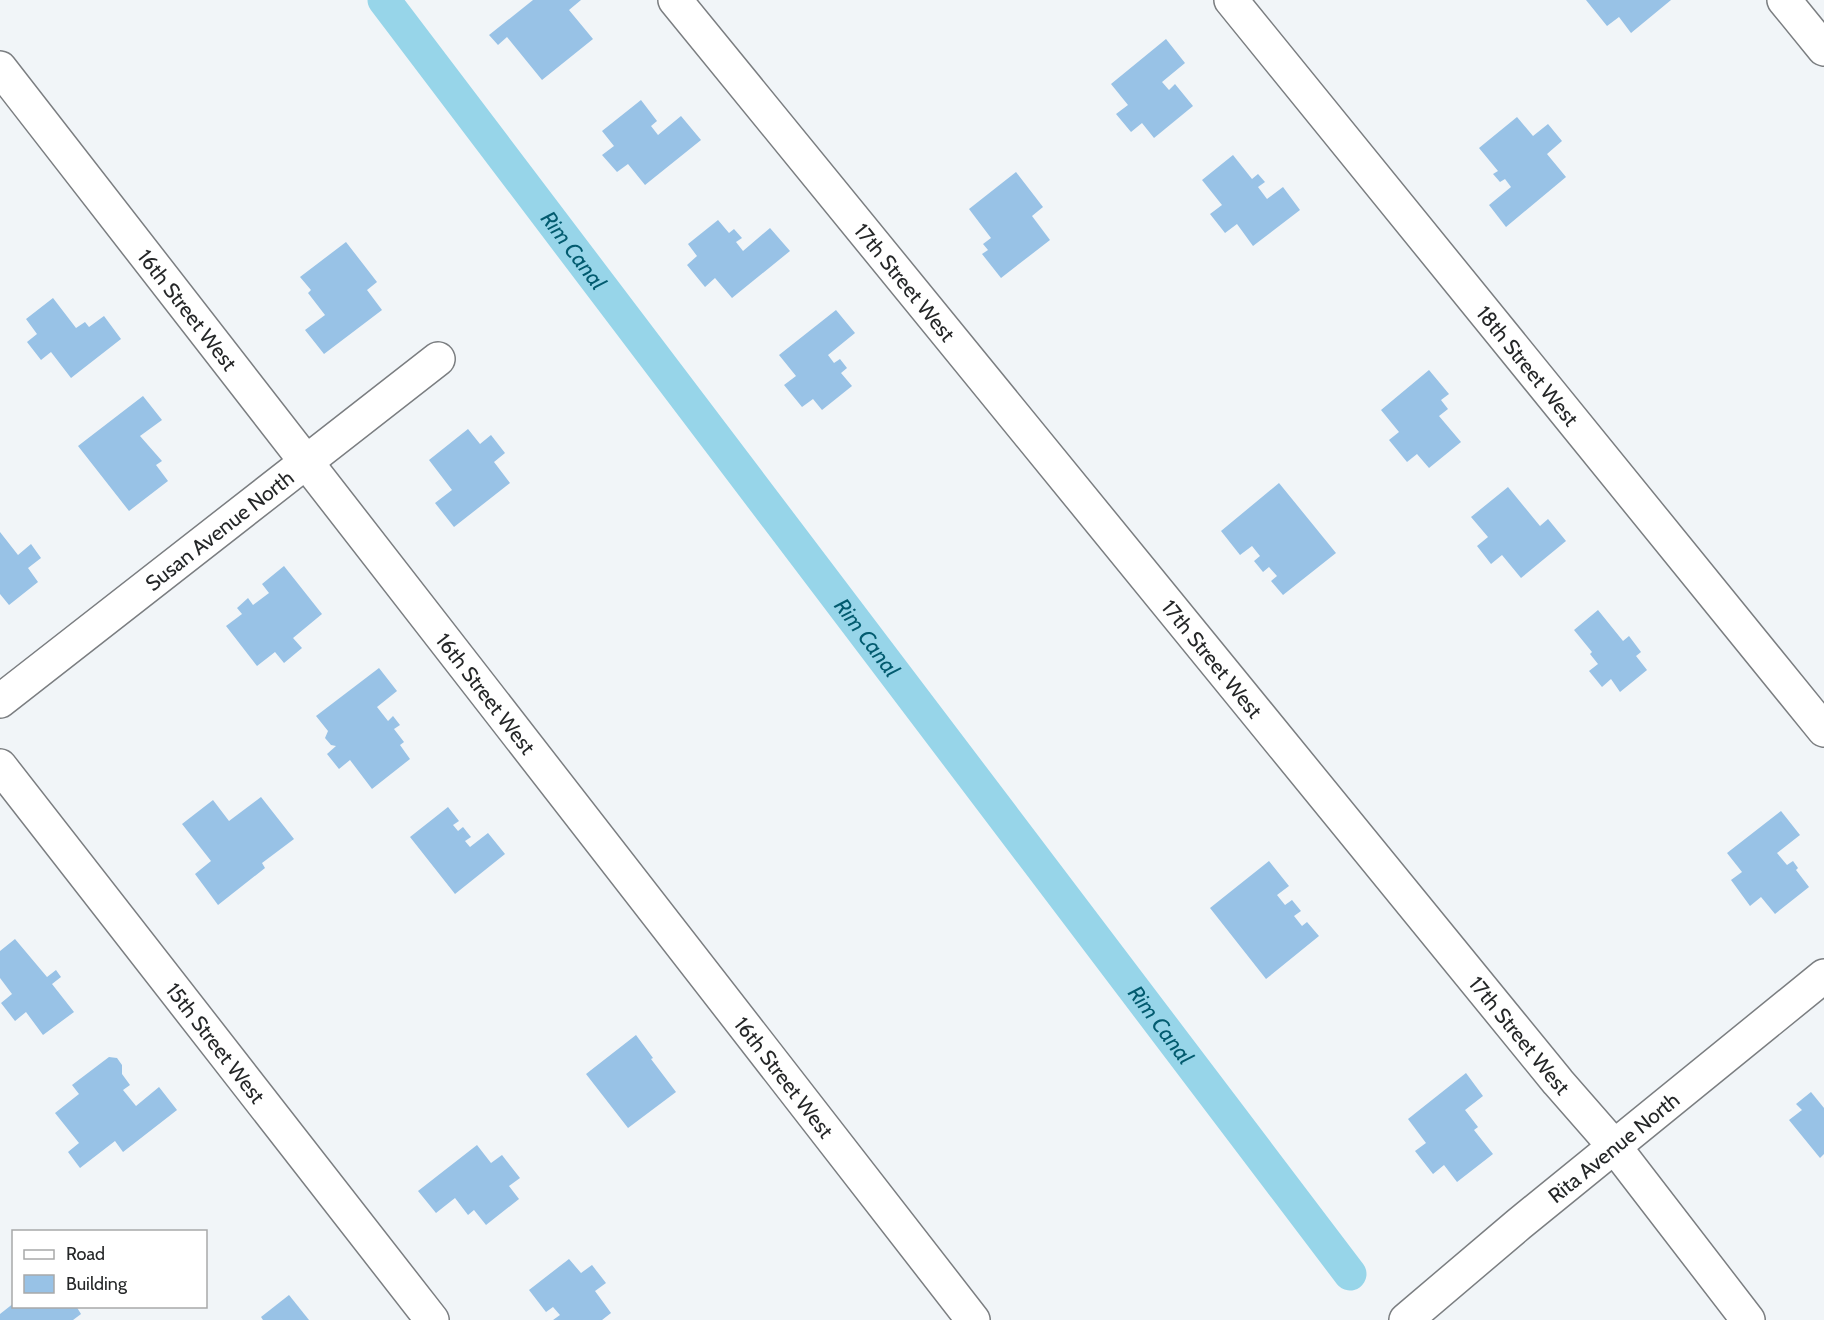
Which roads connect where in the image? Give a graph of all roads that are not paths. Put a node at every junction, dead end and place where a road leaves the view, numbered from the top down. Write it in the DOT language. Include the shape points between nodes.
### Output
graph roads {
  1 [pos="675,0"];
  2 [pos="1231,0"];
  3 [pos="1784,0"];
  4 [pos="1824,49"];
  5 [pos="0,68"];
  6 [pos="438,359"];
  7 [pos="308,462"];
  8 [pos="0,701"];
  9 [pos="1824,730"];
  10 [pos="0,766"];
  11 [pos="1824,976"];
  12 [pos="1614,1146"];
  13 [pos="432,1320"];
  14 [pos="973,1320"];
  15 [pos="1406,1320"];
  16 [pos="1748,1320"];
  1 -- 12 [label="street, 17th Street West"];
  2 -- 9 [label="street, 18th Street West"];
  3 -- 4 [label="street"];
  5 -- 7 [label="street, 16th Street West"];
  6 -- 7 [label="street, Susan Avenue North"];
  7 -- 8 [label="street, Susan Avenue North"];
  7 -- 14 [label="street, 16th Street West"];
  10 -- 13 [label="street, 15th Street West"];
  11 -- 12 [label="street, Rita Avenue North"];
  12 -- 15 [label="street, Rita Avenue North"];
  12 -- 16 [label="street, 17th Street West"];
}
